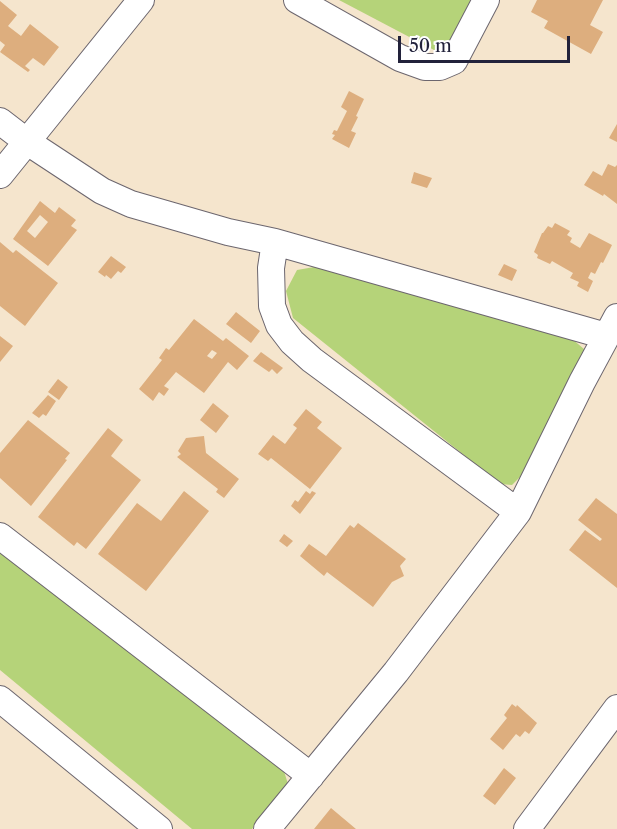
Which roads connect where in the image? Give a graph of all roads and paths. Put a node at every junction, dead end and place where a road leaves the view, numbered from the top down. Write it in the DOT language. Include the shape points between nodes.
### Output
graph roads {
  1 [pos="141,0"];
  2 [pos="297,0"];
  3 [pos="486,0"];
  4 [pos="0,121"];
  5 [pos="26,141"];
  6 [pos="0,175"];
  7 [pos="275,242"];
  8 [pos="611,326"];
  9 [pos="518,512"];
  10 [pos="0,536"];
  11 [pos="0,699"];
  12 [pos="617,708"];
  13 [pos="311,776"];
  14 [pos="159,829"];
  15 [pos="267,829"];
  16 [pos="527,829"];
  1 -- 5 [label="street"];
  2 -- 3 [label="street" via="400,58 425,67 440,67 454,61"];
  4 -- 5 [label="street"];
  5 -- 6 [label="street"];
  5 -- 7 [label="street" via="102,191 131,204"];
  7 -- 8 [label="street"];
  7 -- 9 [label="street" via="272,306 279,325 292,342"];
  8 -- 9 [label="street"];
  9 -- 13 [label="street"];
  10 -- 13 [label="street"];
  11 -- 14 [label="street"];
  12 -- 16 [label="street"];
  13 -- 15 [label="street"];
}
